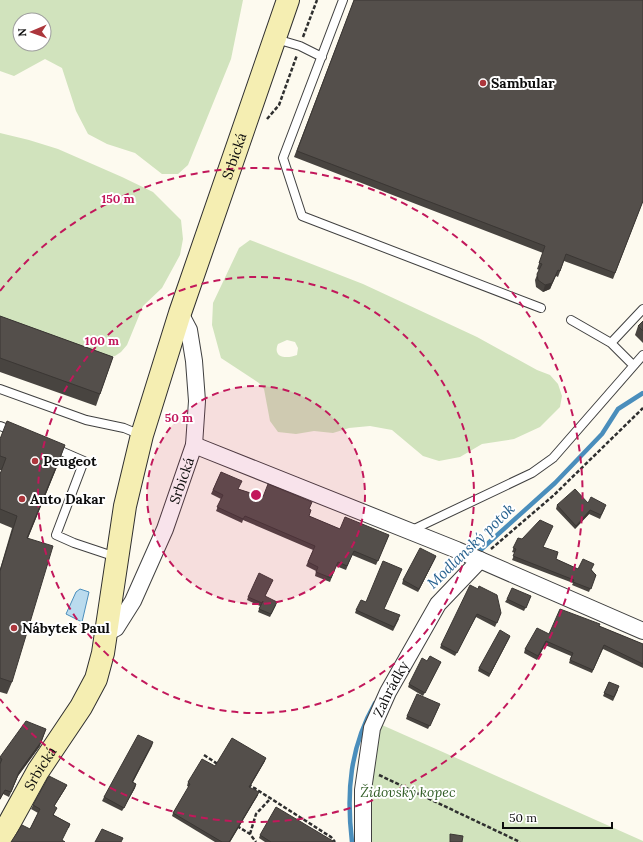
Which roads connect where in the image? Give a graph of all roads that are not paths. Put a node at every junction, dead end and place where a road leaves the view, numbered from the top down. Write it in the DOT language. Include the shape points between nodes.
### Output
graph roads {
  1 [pos="288,0"];
  2 [pos="343,0"];
  3 [pos="275,38"];
  4 [pos="322,57"];
  5 [pos="541,308"];
  6 [pos="643,309"];
  7 [pos="180,313"];
  8 [pos="570,320"];
  9 [pos="611,343"];
  10 [pos="643,355"];
  11 [pos="633,365"];
  12 [pos="0,389"];
  13 [pos="0,426"];
  14 [pos="21,435"];
  15 [pos="142,435"];
  16 [pos="194,445"];
  17 [pos="49,446"];
  18 [pos="409,531"];
  19 [pos="117,558"];
  20 [pos="480,560"];
  21 [pos="643,631"];
  22 [pos="106,633"];
  23 [pos="0,840"];
  24 [pos="363,842"];
  1 -- 3 [label="street, Srbická"];
  2 -- 4 [label="lane"];
  3 -- 4 [label="lane"];
  3 -- 7 [label="street, Srbická"];
  4 -- 5 [label="lane" via="283,158 302,216"];
  6 -- 9 [label="lane"];
  7 -- 15 [label="street, Srbická"];
  7 -- 16 [label="street, Srbická" via="189,330 194,361 197,401"];
  8 -- 9 [label="lane"];
  9 -- 11 [label="lane"];
  10 -- 11 [label="lane"];
  11 -- 18 [label="lane" via="553,458 532,474"];
  12 -- 15 [label="lane" via="86,420 124,428"];
  13 -- 14 [label="lane"];
  15 -- 19 [label="street, Srbická" via="125,506"];
  16 -- 18 [label="street"];
  16 -- 22 [label="street, Srbická" via="166,529 133,601 116,628"];
  17 -- 19 [label="lane" via="84,461 56,535"];
  18 -- 20 [label="street"];
  19 -- 22 [label="street, Srbická"];
  20 -- 21 [label="street"];
  20 -- 24 [label="street, Zahrádky" via="438,604 388,692 372,728 363,790"];
  22 -- 23 [label="street, Srbická" via="99,668 89,693 38,771"];
}
